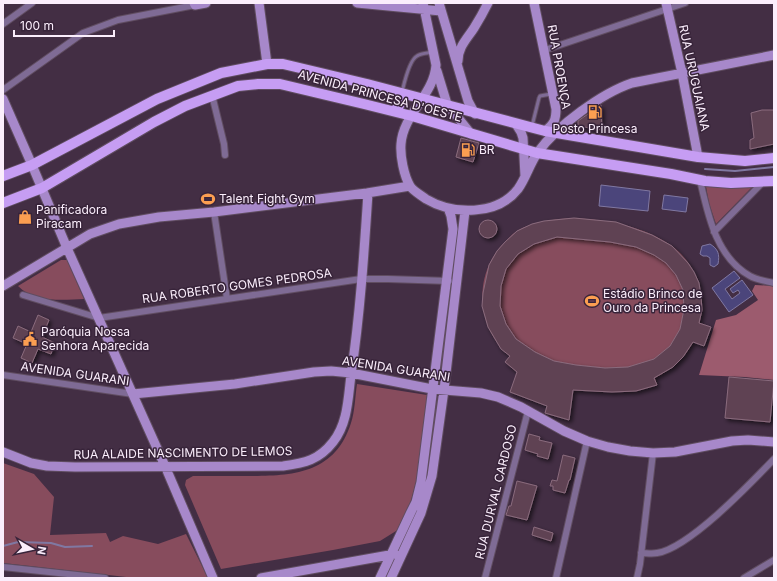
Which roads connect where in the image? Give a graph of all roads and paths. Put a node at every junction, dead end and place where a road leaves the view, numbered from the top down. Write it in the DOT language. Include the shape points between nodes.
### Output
graph roads {
  1 [pos="32,3"];
  2 [pos="206,3"];
  3 [pos="259,3"];
  4 [pos="357,3"];
  5 [pos="488,3"];
  6 [pos="534,3"];
  7 [pos="685,3"];
  8 [pos="194,4"];
  9 [pos="423,6"];
  10 [pos="666,6"];
  11 [pos="440,7"];
  12 [pos="3,24"];
  13 [pos="447,32"];
  14 [pos="467,38"];
  15 [pos="545,50"];
  16 [pos="433,52"];
  17 [pos="774,55"];
  18 [pos="458,63"];
  19 [pos="267,64"];
  20 [pos="436,65"];
  21 [pos="682,73"];
  22 [pos="3,90"];
  23 [pos="400,93"];
  24 [pos="553,93"];
  25 [pos="212,95"];
  26 [pos="422,98"];
  27 [pos="3,99"];
  28 [pos="449,106"];
  29 [pos="556,110"];
  30 [pos="394,112"];
  31 [pos="476,114"];
  32 [pos="412,116"];
  33 [pos="573,118"];
  34 [pos="516,124"];
  35 [pos="531,128"];
  36 [pos="550,132"];
  37 [pos="471,134"];
  38 [pos="523,149"];
  39 [pos="537,153"];
  40 [pos="225,155"];
  41 [pos="698,157"];
  42 [pos="774,158"];
  43 [pos="32,165"];
  44 [pos="3,176"];
  45 [pos="525,178"];
  46 [pos="700,180"];
  47 [pos="774,180"];
  48 [pos="763,182"];
  49 [pos="410,186"];
  50 [pos="42,188"];
  51 [pos="368,193"];
  52 [pos="3,203"];
  53 [pos="448,208"];
  54 [pos="465,211"];
  55 [pos="214,212"];
  56 [pos="714,232"];
  57 [pos="67,248"];
  58 [pos="361,279"];
  59 [pos="446,281"];
  60 [pos="456,281"];
  61 [pos="774,283"];
  62 [pos="3,286"];
  63 [pos="23,295"];
  64 [pos="227,299"];
  65 [pos="99,318"];
  66 [pos="352,373"];
  67 [pos="3,375"];
  68 [pos="432,389"];
  69 [pos="444,390"];
  70 [pos="133,394"];
  71 [pos="528,411"];
  72 [pos="587,441"];
  73 [pos="774,442"];
  74 [pos="3,452"];
  75 [pos="653,453"];
  76 [pos="774,459"];
  77 [pos="165,466"];
  78 [pos="402,553"];
  79 [pos="641,553"];
  80 [pos="391,554"];
  81 [pos="774,560"];
  82 [pos="3,567"];
  83 [pos="105,578"];
  84 [pos="213,578"];
  85 [pos="261,578"];
  86 [pos="380,578"];
  87 [pos="391,578"];
  88 [pos="485,578"];
  89 [pos="556,578"];
  90 [pos="636,578"];
  91 [pos="744,578"];
  1 -- 12 [label="street"];
  2 -- 8 [label="main road"];
  3 -- 19 [label="main road"];
  4 -- 9 [label="main road"];
  5 -- 14 [label="main road"];
  6 -- 15 [label="main road, RUA PROENÇA"];
  7 -- 10 [label="street"];
  8 -- 22 [label="street" via="118,20 84,33"];
  9 -- 11 [label="main road"];
  9 -- 16 [label="main road"];
  10 -- 15 [label="street"];
  10 -- 21 [label="main road, RUA URUGUAIANA"];
  11 -- 13 [label="main road"];
  13 -- 14 [label="main road" via="454,38"];
  13 -- 18 [label="main road"];
  14 -- 18 [label="main road" via="460,49"];
  15 -- 24 [label="main road, RUA PROENÇA"];
  16 -- 20 [label="main road"];
  16 -- 23 [label="lane" via="416,56"];
  17 -- 21 [label="main road"];
  18 -- 31 [label="main road" via="468,101"];
  19 -- 23 [label="main road, AVENIDA PRINCESA D'OESTE" via="283,64"];
  19 -- 43 [label="main road, AVENIDA PRINCESA D'OESTE" via="222,73 158,99"];
  20 -- 26 [label="main road" via="434,79"];
  20 -- 28 [label="main road"];
  21 -- 33 [label="main road" via="622,86"];
  21 -- 41 [label="main road, RUA URUGUAIANA"];
  23 -- 26 [label="main road, AVENIDA PRINCESA D'OESTE"];
  23 -- 30 [label="main road" via="401,103"];
  24 -- 29 [label="main road, RUA PROENÇA"];
  24 -- 35 [label="lane" via="538,98"];
  25 -- 30 [label="main road, AVENIDA PRINCESA D'OESTE" via="238,86 280,84"];
  25 -- 40 [label="street"];
  25 -- 50 [label="main road, AVENIDA PRINCESA D'OESTE" via="154,122"];
  26 -- 28 [label="main road, AVENIDA PRINCESA D'OESTE"];
  26 -- 32 [label="main road"];
  27 -- 43 [label="main road"];
  28 -- 31 [label="main road, AVENIDA PRINCESA D'OESTE"];
  28 -- 37 [label="main road"];
  29 -- 33 [label="main road" via="563,116"];
  29 -- 36 [label="main road, RUA PROENÇA" via="556,119"];
  30 -- 32 [label="main road, AVENIDA PRINCESA D'OESTE"];
  31 -- 34 [label="main road, AVENIDA PRINCESA D'OESTE"];
  32 -- 37 [label="main road, AVENIDA PRINCESA D'OESTE"];
  32 -- 49 [label="main road" via="404,128 401,145 402,164"];
  33 -- 36 [label="main road"];
  34 -- 35 [label="main road, AVENIDA PRINCESA D'OESTE"];
  34 -- 38 [label="main road" via="521,132"];
  35 -- 36 [label="main road, AVENIDA PRINCESA D'OESTE"];
  36 -- 39 [label="main road"];
  36 -- 41 [label="main road, AVENIDA PRINCESA D'OESTE"];
  37 -- 38 [label="main road, AVENIDA PRINCESA D'OESTE"];
  38 -- 39 [label="main road, AVENIDA PRINCESA D'OESTE"];
  38 -- 45 [label="main road"];
  39 -- 45 [label="main road"];
  39 -- 46 [label="main road, AVENIDA PRINCESA D'OESTE"];
  41 -- 42 [label="main road, AVENIDA PRINCESA D'OESTE" via="745,161"];
  43 -- 44 [label="main road, AVENIDA PRINCESA D'OESTE"];
  43 -- 50 [label="main road"];
  45 -- 54 [label="main road" via="506,200 491,207"];
  46 -- 48 [label="main road, AVENIDA PRINCESA D'OESTE" via="731,183"];
  46 -- 56 [label="street"];
  47 -- 48 [label="main road, AVENIDA PRINCESA D'OESTE"];
  48 -- 56 [label="street"];
  49 -- 51 [label="main road"];
  49 -- 53 [label="main road" via="430,201"];
  50 -- 52 [label="main road, AVENIDA PRINCESA D'OESTE"];
  50 -- 57 [label="main road"];
  51 -- 55 [label="main road"];
  51 -- 58 [label="main road, RUA ALAIDE NASCIMENTO DE LEMOS"];
  53 -- 54 [label="main road"];
  53 -- 59 [label="main road" via="453,229"];
  54 -- 60 [label="main road"];
  55 -- 57 [label="main road" via="119,224 90,234"];
  55 -- 64 [label="street"];
  56 -- 61 [label="street" via="725,252 740,269"];
  57 -- 62 [label="main road"];
  57 -- 65 [label="main road"];
  58 -- 59 [label="street, RUA ROBERTO GOMES PEDROSA"];
  58 -- 64 [label="street, RUA ROBERTO GOMES PEDROSA"];
  58 -- 66 [label="main road, RUA ALAIDE NASCIMENTO DE LEMOS"];
  59 -- 60 [label="street, RUA ROBERTO GOMES PEDROSA"];
  59 -- 68 [label="main road"];
  60 -- 69 [label="main road"];
  63 -- 65 [label="street, RUA ROBERTO GOMES PEDROSA"];
  64 -- 65 [label="street, RUA ROBERTO GOMES PEDROSA"];
  65 -- 70 [label="main road"];
  66 -- 68 [label="main road, AVENIDA GUARANI"];
  66 -- 70 [label="main road, AVENIDA GUARANI" via="314,372 234,384"];
  66 -- 77 [label="main road, RUA ALAIDE NASCIMENTO DE LEMOS" via="347,411 334,441 326,451 306,463 283,466"];
  67 -- 70 [label="street, AVENIDA GUARANI"];
  68 -- 69 [label="main road, AVENIDA GUARANI"];
  68 -- 80 [label="main road" via="421,482 416,502"];
  69 -- 71 [label="main road, AVENIDA GUARANI" via="498,397"];
  69 -- 78 [label="main road" via="429,489"];
  70 -- 77 [label="main road"];
  71 -- 72 [label="main road, AVENIDA GUARANI"];
  71 -- 88 [label="street, RUA DURVAL CARDOSO"];
  72 -- 75 [label="main road, AVENIDA GUARANI" via="630,451"];
  72 -- 89 [label="street"];
  73 -- 75 [label="main road, AVENIDA GUARANI" via="732,441 675,452"];
  74 -- 77 [label="main road, RUA ALAIDE NASCIMENTO DE LEMOS" via="47,466"];
  75 -- 79 [label="street"];
  76 -- 79 [label="street" via="708,523 684,541 656,553"];
  77 -- 84 [label="main road"];
  78 -- 80 [label="main road"];
  78 -- 87 [label="main road"];
  79 -- 90 [label="street"];
  80 -- 85 [label="main road"];
  80 -- 86 [label="main road"];
  81 -- 91 [label="street"];
  82 -- 83 [label="street"];
}
